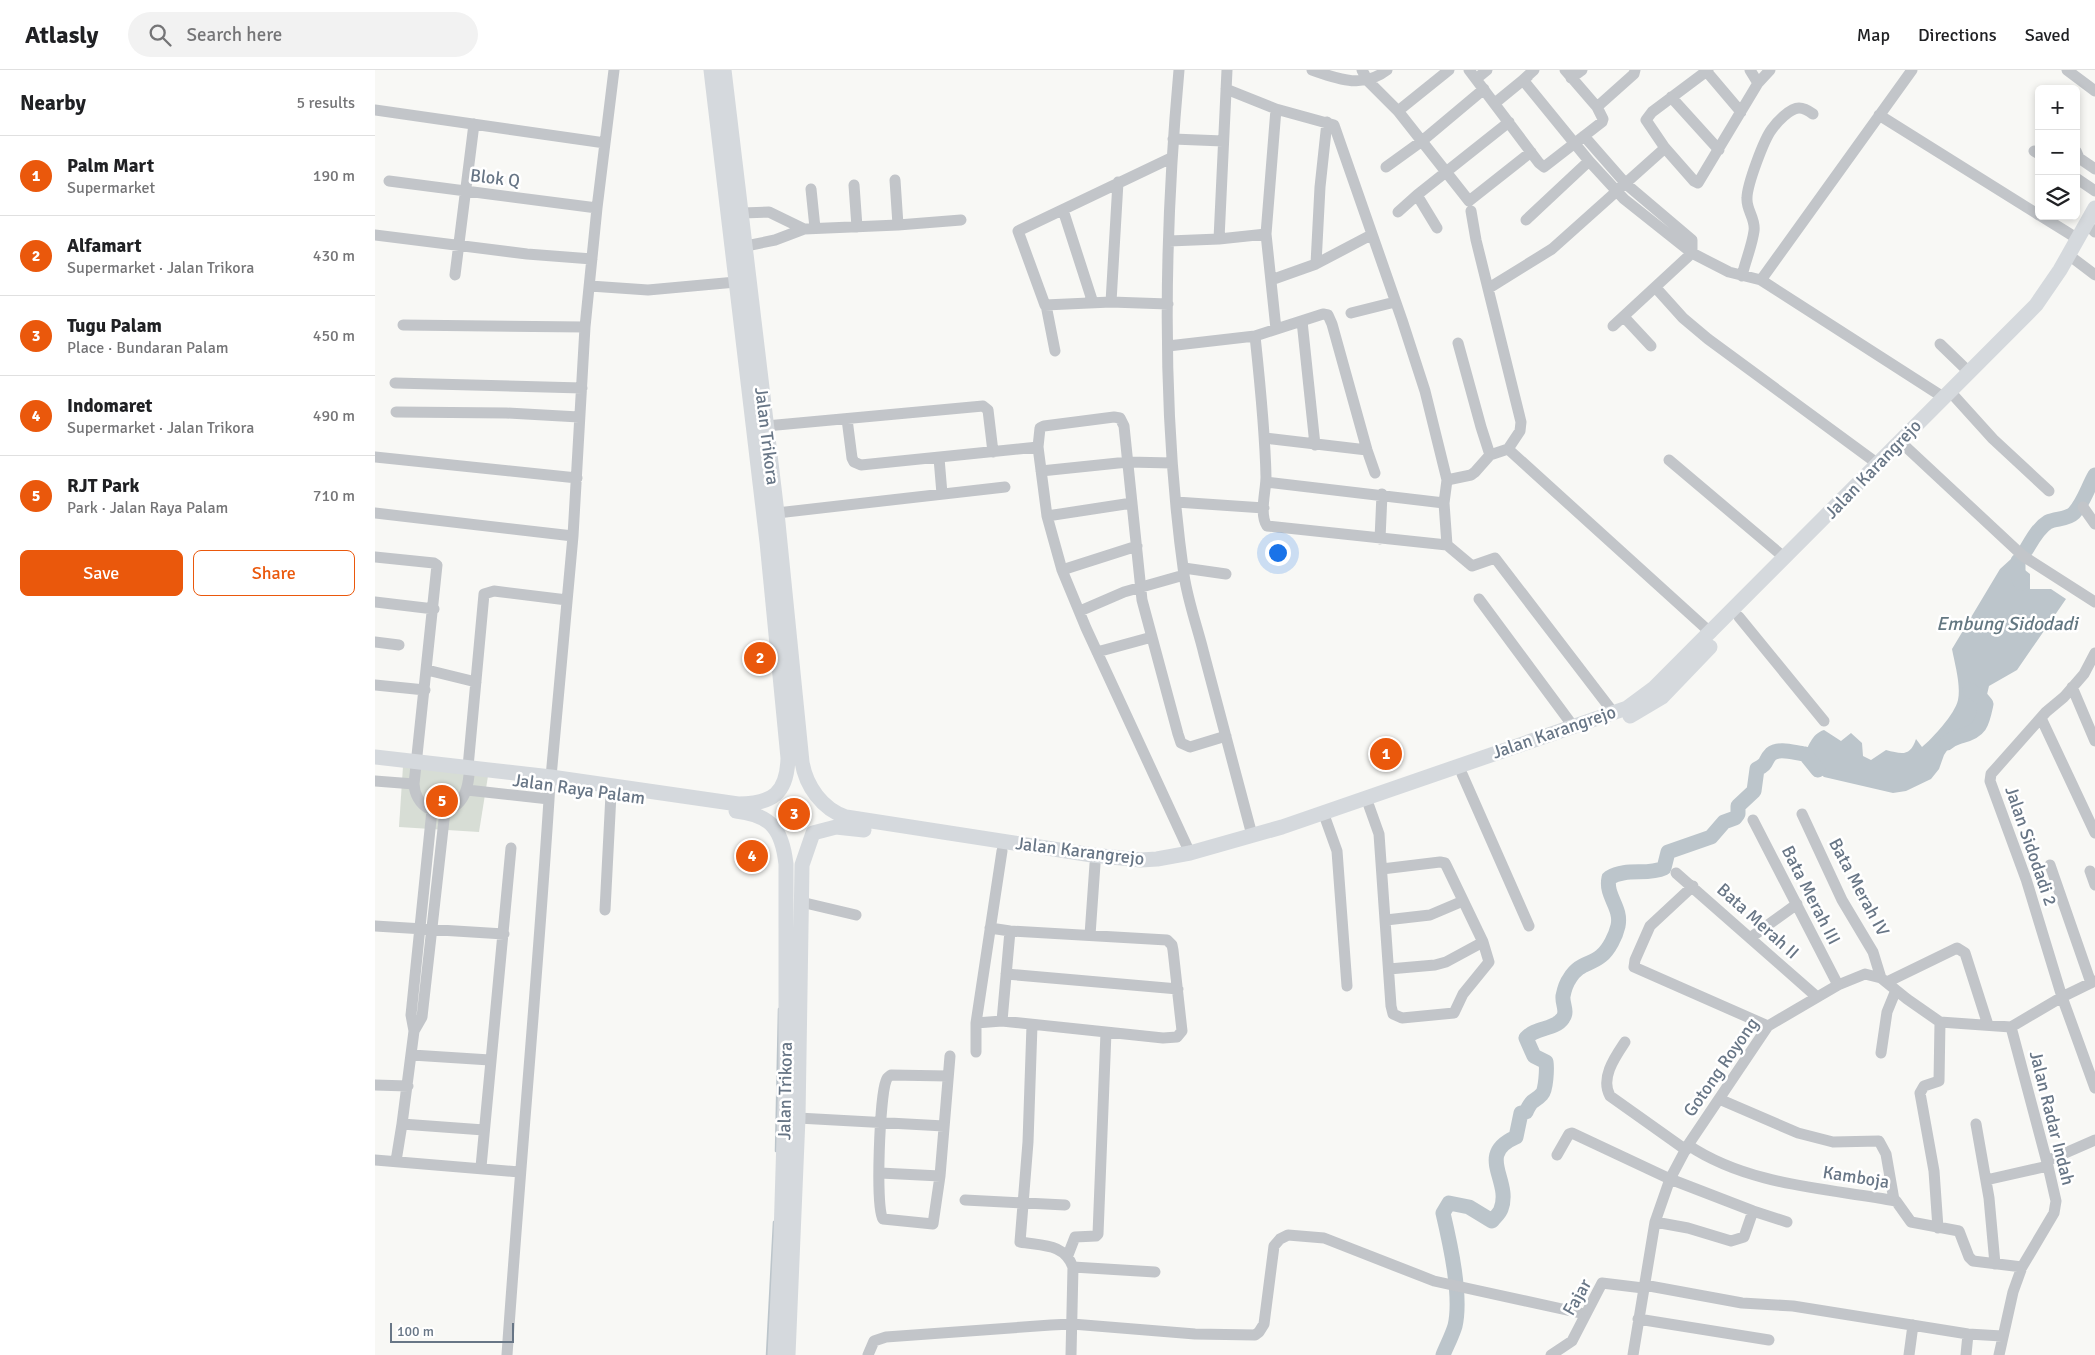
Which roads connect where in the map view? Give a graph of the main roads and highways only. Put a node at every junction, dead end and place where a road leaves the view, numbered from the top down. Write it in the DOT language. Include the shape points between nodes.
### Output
graph roads {
  1 [pos="711,70"];
  2 [pos="724,70"];
  3 [pos="729,167"];
  4 [pos="733,197"];
  5 [pos="2095,208"];
  6 [pos="2094,228"];
  7 [pos="1949,397"];
  8 [pos="1756,594"];
  9 [pos="1520,749"];
  10 [pos="375,757"];
  11 [pos="375,765"];
  12 [pos="416,772"];
  13 [pos="550,787"];
  14 [pos="778,794"];
  15 [pos="819,798"];
  16 [pos="1325,817"];
  17 [pos="776,829"];
  18 [pos="813,833"];
  19 [pos="775,1355"];
  20 [pos="787,1355"];
  1 -- 3 [label="main road, Jalan Trikora"];
  2 -- 3 [label="main road, Jalan Trikora"];
  3 -- 4 [label="main road, Jalan Trikora"];
  4 -- 14 [label="main road, Jalan Trikora" via="736,282 784,707 787,769"];
  4 -- 15 [label="main road, Jalan Trikora" via="742,213 802,762 806,779"];
  5 -- 7 [label="main road, Jalan Karangrejo" via="2036,305"];
  6 -- 7 [label="main road, Jalan Karangrejo" via="2037,313"];
  7 -- 8 [label="main road, Jalan Karangrejo" via="1906,447"];
  7 -- 8 [label="main road, Jalan Karangrejo" via="1785,558"];
  8 -- 9 [label="main road, Jalan Karangrejo" via="1655,688 1627,708 1573,726"];
  8 -- 9 [label="main road, Jalan Karangrejo" via="1739,617 1662,697 1633,715"];
  9 -- 16 [label="main road, Jalan Karangrejo"];
  9 -- 16 [label="main road, Jalan Karangrejo" via="1462,774 1369,806"];
  10 -- 12 [label="main road, Jalan Raya Palam"];
  11 -- 12 [label="main road, Jalan Raya Palam"];
  12 -- 13 [label="main road, Jalan Raya Palam" via="469,771"];
  13 -- 14 [label="main road, Jalan Raya Palam" via="738,804 761,803"];
  13 -- 17 [label="main road, Jalan Raya Palam" via="753,813 762,816"];
  14 -- 15 [label="main road" via="791,786 799,786"];
  14 -- 17 [label="main road" via="771,808"];
  15 -- 16 [label="main road, Jalan Karangrejo" via="832,811 855,820 1141,860 1190,853"];
  15 -- 18 [label="main road" via="823,813 819,828"];
  16 -- 18 [label="main road, Jalan Karangrejo" via="1283,836 1190,862 1149,869 836,827"];
  17 -- 18 [label="main road" via="790,838"];
  17 -- 19 [label="main road, Jalan Trikora" via="786,864 787,952"];
  18 -- 20 [label="main road, Jalan Trikora" via="802,865 798,1118"];
}
